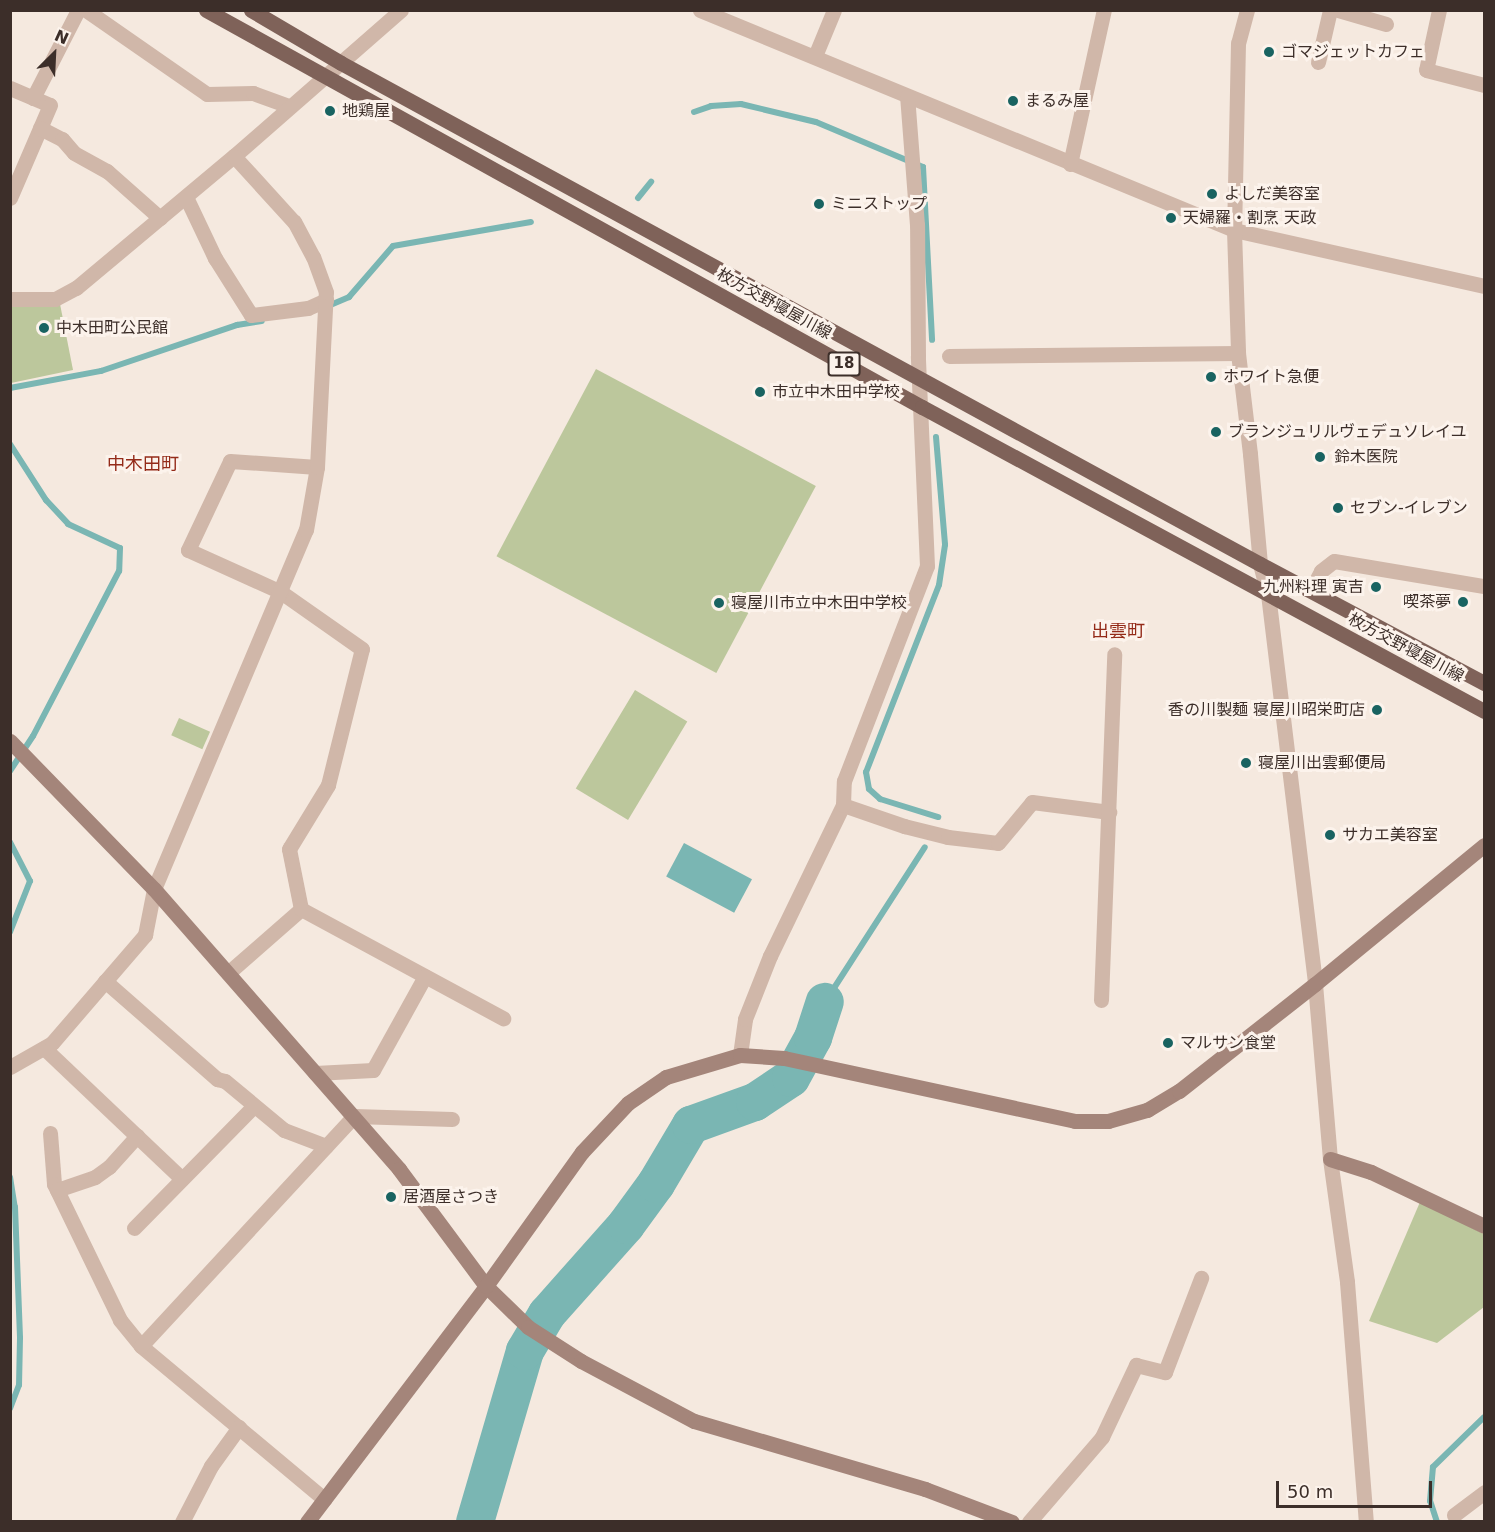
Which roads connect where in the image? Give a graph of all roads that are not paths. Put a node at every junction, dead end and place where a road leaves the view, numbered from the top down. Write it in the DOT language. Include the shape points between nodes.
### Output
graph roads {
  1 [pos="78,10"];
  2 [pos="86,10"];
  3 [pos="206,10"];
  4 [pos="251,10"];
  5 [pos="401,10"];
  6 [pos="700,10"];
  7 [pos="834,10"];
  8 [pos="1104,10"];
  9 [pos="1247,10"];
  10 [pos="1330,10"];
  11 [pos="1338,10"];
  12 [pos="1439,10"];
  13 [pos="737,17"];
  14 [pos="1386,24"];
  15 [pos="816,56"];
  16 [pos="1318,62"];
  17 [pos="341,63"];
  18 [pos="325,77"];
  19 [pos="1485,85"];
  20 [pos="10,88"];
  21 [pos="907,96"];
  22 [pos="33,98"];
  23 [pos="289,106"];
  24 [pos="40,128"];
  25 [pos="234,156"];
  26 [pos="1070,164"];
  27 [pos="186,197"];
  28 [pos="10,198"];
  29 [pos="160,218"];
  30 [pos="1234,230"];
  31 [pos="1485,286"];
  32 [pos="10,299"];
  33 [pos="326,305"];
  34 [pos="1238,353"];
  35 [pos="949,356"];
  36 [pos="920,379"];
  37 [pos="922,407"];
  38 [pos="318,467"];
  39 [pos="1260,564"];
  40 [pos="1485,586"];
  41 [pos="1311,590"];
  42 [pos="281,592"];
  43 [pos="1268,594"];
  44 [pos="1114,654"];
  45 [pos="1485,683"];
  46 [pos="1485,711"];
  47 [pos="12,743"];
  48 [pos="843,805"];
  49 [pos="1110,812"];
  50 [pos="1485,845"];
  51 [pos="154,889"];
  52 [pos="301,909"];
  53 [pos="228,973"];
  54 [pos="425,976"];
  55 [pos="105,981"];
  56 [pos="1315,984"];
  57 [pos="1101,1000"];
  58 [pos="503,1018"];
  59 [pos="44,1048"];
  60 [pos="740,1055"];
  61 [pos="10,1067"];
  62 [pos="315,1073"];
  63 [pos="254,1106"];
  64 [pos="354,1116"];
  65 [pos="452,1119"];
  66 [pos="50,1133"];
  67 [pos="137,1136"];
  68 [pos="326,1146"];
  69 [pos="1330,1159"];
  70 [pos="182,1179"];
  71 [pos="57,1190"];
  72 [pos="1485,1226"];
  73 [pos="134,1228"];
  74 [pos="1201,1278"];
  75 [pos="486,1286"];
  76 [pos="141,1346"];
  77 [pos="239,1427"];
  78 [pos="324,1499"];
  79 [pos="1483,1499"];
  80 [pos="1454,1515"];
  81 [pos="182,1521"];
  82 [pos="307,1521"];
  83 [pos="1012,1521"];
  84 [pos="1029,1521"];
  85 [pos="1366,1521"];
  1 -- 22 [label="street"];
  2 -- 23 [label="street" via="207,94 253,93"];
  3 -- 18 [label="main road, 枚方交野寝屋川線 / 18"];
  4 -- 17 [label="main road, 枚方交野寝屋川線 / 18"];
  5 -- 17 [label="street"];
  6 -- 13 [label="street"];
  7 -- 15 [label="street"];
  8 -- 26 [label="street"];
  9 -- 30 [label="street" via="1238,43"];
  10 -- 16 [label="street"];
  11 -- 14 [label="street"];
  12 -- 19 [label="street" via="1426,70"];
  13 -- 15 [label="street"];
  15 -- 21 [label="street"];
  17 -- 18 [label="street"];
  17 -- 36 [label="main road, 枚方交野寝屋川線 / 18"];
  18 -- 23 [label="street"];
  18 -- 37 [label="main road, 枚方交野寝屋川線 / 18"];
  20 -- 22 [label="street"];
  21 -- 26 [label="street"];
  21 -- 36 [label="street" via="918,225"];
  22 -- 24 [label="street" via="50,105"];
  23 -- 25 [label="street"];
  24 -- 28 [label="street"];
  24 -- 29 [label="street" via="106,171"];
  25 -- 27 [label="street"];
  25 -- 33 [label="street" via="294,222 313,257 326,292"];
  26 -- 30 [label="street"];
  27 -- 29 [label="street"];
  27 -- 33 [label="street" via="215,258 251,315"];
  29 -- 32 [label="street" via="76,288 55,299"];
  30 -- 31 [label="street"];
  30 -- 34 [label="street"];
  33 -- 38 [label="street"];
  34 -- 35 [label="street"];
  34 -- 39 [label="street"];
  36 -- 37 [label="street"];
  36 -- 39 [label="main road, 枚方交野寝屋川線 / 18"];
  37 -- 43 [label="main road, 枚方交野寝屋川線 / 18"];
  37 -- 48 [label="street" via="927,566 844,781"];
  38 -- 42 [label="street" via="306,530"];
  38 -- 42 [label="street" via="230,461 188,550"];
  39 -- 41 [label="main road, 枚方交野寝屋川線 / 18"];
  39 -- 43 [label="street"];
  40 -- 41 [label="street" via="1334,561 1321,572"];
  41 -- 45 [label="main road, 枚方交野寝屋川線 / 18"];
  42 -- 51 [label="street"];
  42 -- 52 [label="street" via="362,649 328,785 289,849"];
  43 -- 46 [label="main road, 枚方交野寝屋川線 / 18"];
  43 -- 56 [label="street"];
  44 -- 49 [label="street"];
  47 -- 51 [label="street"];
  48 -- 49 [label="street" via="948,837 998,843 1032,802"];
  48 -- 60 [label="street" via="770,956 745,1019"];
  49 -- 57 [label="street"];
  50 -- 56 [label="street"];
  51 -- 53 [label="street"];
  51 -- 55 [label="street" via="145,935"];
  52 -- 53 [label="street"];
  52 -- 54 [label="street"];
  53 -- 62 [label="street"];
  54 -- 58 [label="street"];
  54 -- 62 [label="street" via="373,1070"];
  55 -- 59 [label="street"];
  55 -- 63 [label="street" via="217,1079 225,1081"];
  56 -- 60 [label="street" via="1179,1091 1147,1110 1108,1121 1076,1121 786,1058"];
  56 -- 69 [label="street"];
  59 -- 61 [label="street"];
  59 -- 67 [label="street"];
  60 -- 75 [label="street" via="666,1077 628,1103 582,1152"];
  62 -- 64 [label="street"];
  63 -- 68 [label="street" via="284,1130"];
  63 -- 70 [label="street"];
  64 -- 65 [label="street"];
  64 -- 68 [label="street"];
  64 -- 75 [label="street" via="399,1168"];
  66 -- 71 [label="street"];
  67 -- 70 [label="street"];
  67 -- 71 [label="street" via="95,1178"];
  68 -- 76 [label="street"];
  69 -- 72 [label="street" via="1371,1172"];
  69 -- 85 [label="street" via="1347,1282"];
  70 -- 73 [label="street"];
  71 -- 76 [label="street" via="120,1320"];
  74 -- 84 [label="street" via="1165,1372 1136,1365 1102,1437"];
  75 -- 78 [label="street"];
  75 -- 83 [label="street" via="528,1327 581,1361 694,1420 925,1490"];
  76 -- 77 [label="street"];
  77 -- 78 [label="street"];
  77 -- 81 [label="street" via="211,1466"];
  78 -- 82 [label="street"];
  79 -- 80 [label="street"];
}
